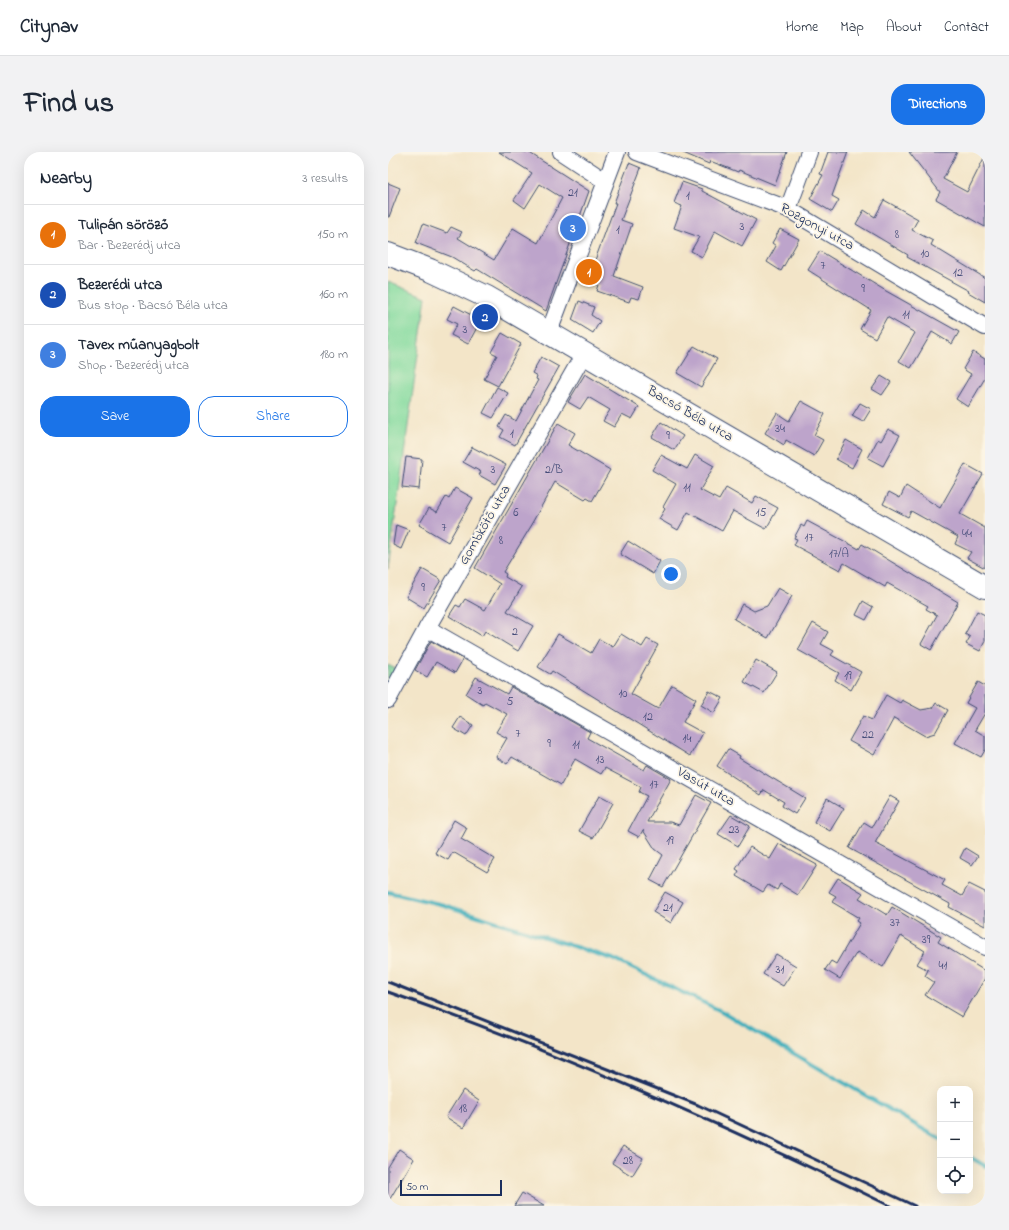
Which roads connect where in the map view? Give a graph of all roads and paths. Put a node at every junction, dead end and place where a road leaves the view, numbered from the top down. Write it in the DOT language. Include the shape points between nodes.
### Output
graph roads {
  1 [pos="562,152"];
  2 [pos="617,152"];
  3 [pos="637,152"];
  4 [pos="809,152"];
  5 [pos="605,181"];
  6 [pos="788,209"];
  7 [pos="388,254"];
  8 [pos="985,327"];
  9 [pos="549,332"];
  10 [pos="585,352"];
  11 [pos="985,587"];
  12 [pos="427,628"];
  13 [pos="388,700"];
  14 [pos="985,947"];
  1 -- 5 [label="street"];
  2 -- 5 [label="street"];
  3 -- 6 [label="street, Rozgonyi utca"];
  4 -- 6 [label="street"];
  5 -- 9 [label="street"];
  6 -- 8 [label="street, Rozgonyi utca"];
  7 -- 9 [label="main road, Bacsó Béla utca" via="487,296"];
  9 -- 10 [label="main road, Bacsó Béla utca"];
  10 -- 11 [label="main road, Bacsó Béla utca"];
  10 -- 12 [label="street, Gombkötő utca"];
  12 -- 13 [label="street, Gombkötő utca"];
  12 -- 14 [label="street, Vasút utca"];
}
